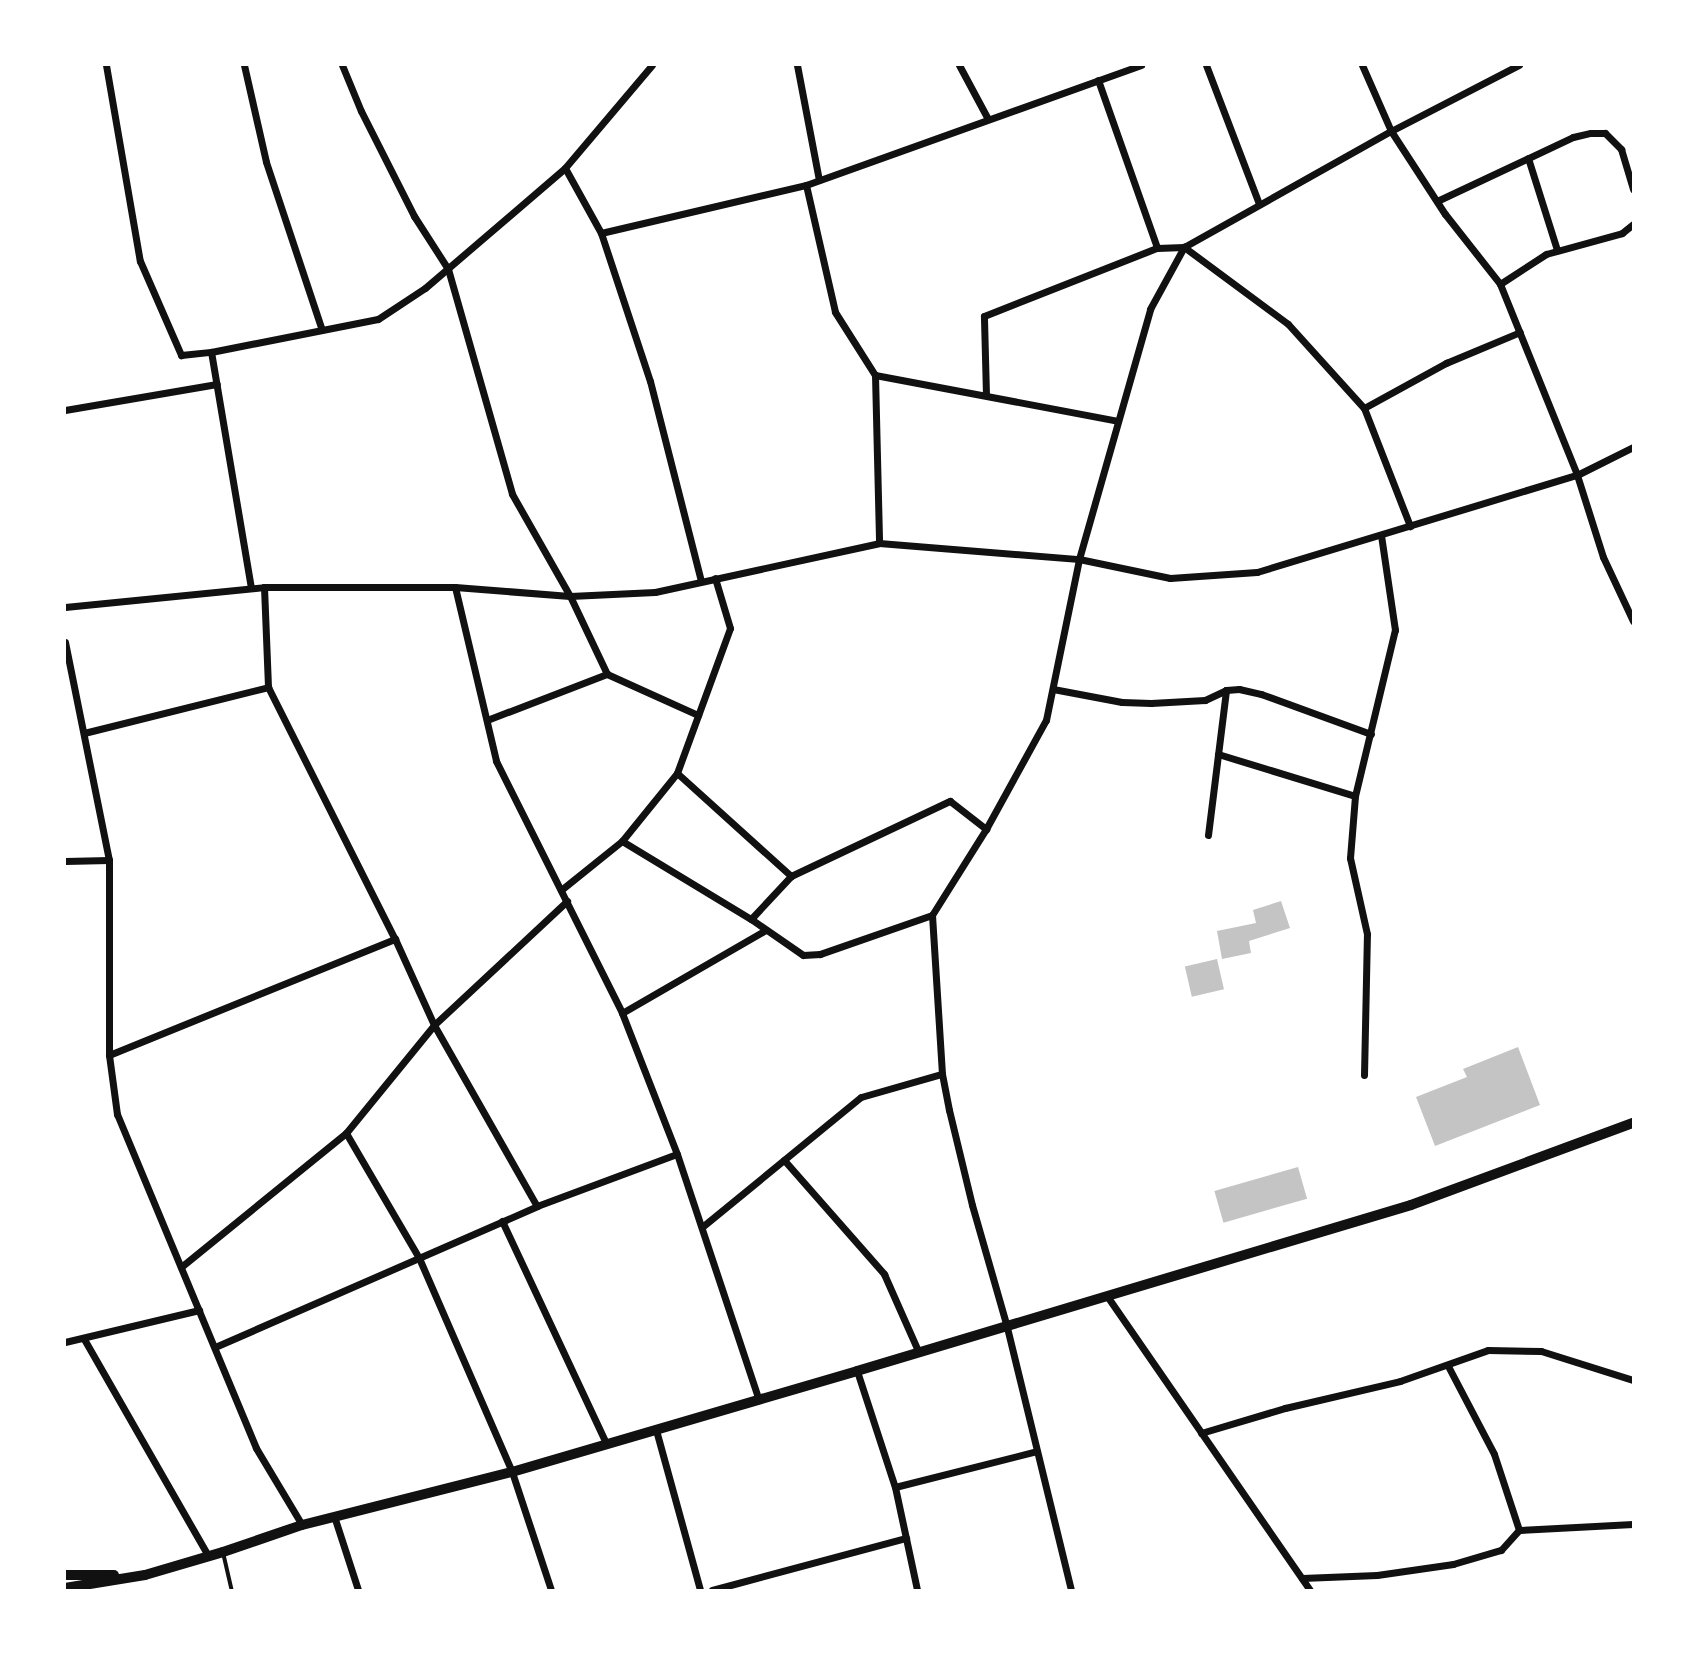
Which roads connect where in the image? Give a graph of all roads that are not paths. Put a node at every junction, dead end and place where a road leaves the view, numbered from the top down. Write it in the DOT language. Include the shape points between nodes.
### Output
graph roads {
  1 [pos="106,65"];
  2 [pos="244,65"];
  3 [pos="342,65"];
  4 [pos="652,65"];
  5 [pos="797,65"];
  6 [pos="959,65"];
  7 [pos="1140,65"];
  8 [pos="1206,65"];
  9 [pos="1363,65"];
  10 [pos="1519,65"];
  11 [pos="1098,80"];
  12 [pos="988,119"];
  13 [pos="1391,131"];
  14 [pos="1528,158"];
  15 [pos="565,168"];
  16 [pos="819,180"];
  17 [pos="806,184"];
  18 [pos="1633,188"];
  19 [pos="1437,201"];
  20 [pos="1259,204"];
  21 [pos="1633,224"];
  22 [pos="601,233"];
  23 [pos="1184,247"];
  24 [pos="1157,248"];
  25 [pos="1557,250"];
  26 [pos="447,269"];
  27 [pos="1500,284"];
  28 [pos="323,330"];
  29 [pos="1520,332"];
  30 [pos="211,352"];
  31 [pos="875,375"];
  32 [pos="217,384"];
  33 [pos="986,395"];
  34 [pos="1364,408"];
  35 [pos="65,410"];
  36 [pos="1118,421"];
  37 [pos="1633,447"];
  38 [pos="1577,475"];
  39 [pos="1410,526"];
  40 [pos="1381,535"];
  41 [pos="879,543"];
  42 [pos="1079,559"];
  43 [pos="715,578"];
  44 [pos="701,581"];
  45 [pos="264,587"];
  46 [pos="455,587"];
  47 [pos="251,588"];
  48 [pos="570,596"];
  49 [pos="65,607"];
  50 [pos="1633,621"];
  51 [pos="65,642"];
  52 [pos="607,674"];
  53 [pos="268,687"];
  54 [pos="1052,689"];
  55 [pos="1226,690"];
  56 [pos="698,715"];
  57 [pos="487,720"];
  58 [pos="83,733"];
  59 [pos="1371,734"];
  60 [pos="1218,754"];
  61 [pos="677,774"];
  62 [pos="1355,796"];
  63 [pos="986,828"];
  64 [pos="1208,835"];
  65 [pos="622,841"];
  66 [pos="109,860"];
  67 [pos="65,861"];
  68 [pos="791,876"];
  69 [pos="561,890"];
  70 [pos="567,901"];
  71 [pos="932,915"];
  72 [pos="751,919"];
  73 [pos="766,930"];
  74 [pos="395,939"];
  75 [pos="622,1013"];
  76 [pos="434,1026"];
  77 [pos="109,1055"];
  78 [pos="942,1074"];
  79 [pos="1364,1076"];
  80 [pos="1633,1123"];
  81 [pos="346,1133"];
  82 [pos="677,1154"];
  83 [pos="784,1160"];
  84 [pos="537,1206"];
  85 [pos="502,1221"];
  86 [pos="702,1227"];
  87 [pos="419,1258"];
  88 [pos="181,1267"];
  89 [pos="1107,1296"];
  90 [pos="199,1310"];
  91 [pos="1007,1327"];
  92 [pos="84,1339"];
  93 [pos="65,1342"];
  94 [pos="215,1346"];
  95 [pos="919,1353"];
  96 [pos="1448,1366"];
  97 [pos="857,1371"];
  98 [pos="1633,1380"];
  99 [pos="760,1400"];
  100 [pos="656,1430"];
  101 [pos="1202,1433"];
  102 [pos="607,1444"];
  103 [pos="1037,1451"];
  104 [pos="512,1472"];
  105 [pos="895,1487"];
  106 [pos="334,1516"];
  107 [pos="1633,1524"];
  108 [pos="302,1525"];
  109 [pos="1519,1530"];
  110 [pos="906,1538"];
  111 [pos="223,1552"];
  112 [pos="209,1557"];
  113 [pos="65,1575"];
  114 [pos="145,1575"];
  115 [pos="1302,1578"];
  116 [pos="65,1588"];
  117 [pos="232,1590"];
  118 [pos="358,1590"];
  119 [pos="551,1590"];
  120 [pos="700,1590"];
  121 [pos="712,1590"];
  122 [pos="917,1590"];
  123 [pos="1071,1590"];
  124 [pos="1310,1590"];
  1 -- 30 [label="street" via="140,261 181,355"];
  2 -- 28 [label="street" via="266,162"];
  3 -- 26 [label="street" via="414,216"];
  4 -- 15 [label="street"];
  5 -- 16 [label="street"];
  6 -- 12 [label="street"];
  7 -- 11 [label="street"];
  8 -- 20 [label="street"];
  9 -- 13 [label="street"];
  10 -- 13 [label="street"];
  11 -- 12 [label="street"];
  11 -- 24 [label="street"];
  12 -- 16 [label="street"];
  13 -- 19 [label="street"];
  13 -- 20 [label="street"];
  14 -- 18 [label="street" via="1573,137 1605,134 1621,149"];
  14 -- 19 [label="street"];
  14 -- 25 [label="street"];
  15 -- 22 [label="street"];
  15 -- 26 [label="street"];
  16 -- 17 [label="street"];
  17 -- 22 [label="street"];
  17 -- 31 [label="street" via="835,312"];
  19 -- 27 [label="street"];
  20 -- 23 [label="street"];
  21 -- 25 [label="street" via="1622,233"];
  22 -- 44 [label="street" via="650,381"];
  23 -- 24 [label="street"];
  23 -- 34 [label="street" via="1288,324"];
  23 -- 36 [label="street" via="1150,309"];
  24 -- 33 [label="street" via="984,316"];
  25 -- 27 [label="street"];
  26 -- 28 [label="street" via="377,319"];
  26 -- 48 [label="street" via="512,494"];
  27 -- 29 [label="street"];
  28 -- 30 [label="street"];
  29 -- 34 [label="street" via="1437,368"];
  29 -- 38 [label="street"];
  30 -- 32 [label="street"];
  31 -- 33 [label="street"];
  31 -- 41 [label="street"];
  32 -- 35 [label="street"];
  32 -- 47 [label="street"];
  33 -- 36 [label="street"];
  34 -- 39 [label="street"];
  36 -- 42 [label="street"];
  37 -- 38 [label="street"];
  38 -- 39 [label="street"];
  38 -- 50 [label="street" via="1603,557"];
  39 -- 40 [label="street"];
  40 -- 42 [label="street" via="1257,572 1170,578"];
  40 -- 59 [label="street" via="1395,630"];
  41 -- 42 [label="street"];
  41 -- 43 [label="street"];
  42 -- 54 [label="street"];
  43 -- 44 [label="street"];
  43 -- 56 [label="street" via="730,628"];
  44 -- 48 [label="street" via="655,592"];
  45 -- 46 [label="street"];
  45 -- 47 [label="street"];
  45 -- 53 [label="street"];
  46 -- 48 [label="street"];
  46 -- 57 [label="street"];
  47 -- 49 [label="street"];
  48 -- 52 [label="street"];
  51 -- 58 [label="street"];
  52 -- 56 [label="street"];
  52 -- 57 [label="street"];
  53 -- 58 [label="street"];
  53 -- 74 [label="street"];
  54 -- 55 [label="street" via="1151,703 1205,700"];
  54 -- 63 [label="street" via="1046,720"];
  55 -- 59 [label="street" via="1261,694"];
  55 -- 60 [label="street"];
  56 -- 61 [label="street"];
  57 -- 69 [label="street" via="496,761"];
  58 -- 66 [label="street"];
  59 -- 62 [label="street"];
  60 -- 62 [label="street"];
  60 -- 64 [label="street"];
  61 -- 65 [label="street"];
  61 -- 68 [label="street"];
  62 -- 79 [label="street" via="1350,858 1367,934"];
  63 -- 68 [label="street" via="950,801"];
  63 -- 71 [label="street"];
  65 -- 69 [label="street"];
  65 -- 72 [label="street"];
  66 -- 67 [label="street"];
  66 -- 77 [label="street"];
  68 -- 72 [label="street"];
  69 -- 70 [label="street"];
  70 -- 75 [label="street"];
  70 -- 76 [label="street"];
  71 -- 73 [label="street" via="811,955 803,955"];
  71 -- 78 [label="street"];
  72 -- 73 [label="street"];
  73 -- 75 [label="street"];
  74 -- 76 [label="street"];
  74 -- 77 [label="street"];
  75 -- 82 [label="street"];
  76 -- 81 [label="street"];
  76 -- 84 [label="street"];
  77 -- 88 [label="street" via="117,1114"];
  78 -- 83 [label="street" via="861,1097"];
  78 -- 91 [label="street" via="972,1205"];
  80 -- 89 [label="main road" via="1410,1205"];
  81 -- 87 [label="street"];
  81 -- 88 [label="street"];
  82 -- 84 [label="street"];
  82 -- 86 [label="street"];
  83 -- 86 [label="street"];
  83 -- 95 [label="street" via="884,1274"];
  84 -- 85 [label="street"];
  85 -- 87 [label="street"];
  85 -- 102 [label="street"];
  86 -- 99 [label="street"];
  87 -- 94 [label="street"];
  87 -- 104 [label="street"];
  88 -- 90 [label="street"];
  89 -- 91 [label="main road"];
  89 -- 101 [label="street"];
  90 -- 92 [label="street"];
  90 -- 94 [label="street"];
  91 -- 95 [label="main road"];
  91 -- 103 [label="street"];
  92 -- 93 [label="street"];
  92 -- 112 [label="street"];
  94 -- 108 [label="street" via="256,1448"];
  95 -- 97 [label="main road"];
  96 -- 98 [label="street" via="1489,1350 1541,1351"];
  96 -- 101 [label="street"];
  96 -- 109 [label="street" via="1494,1454"];
  97 -- 99 [label="main road"];
  97 -- 105 [label="street"];
  99 -- 100 [label="main road"];
  100 -- 102 [label="main road"];
  100 -- 120 [label="street"];
  101 -- 115 [label="street"];
  102 -- 104 [label="main road"];
  103 -- 105 [label="street"];
  103 -- 123 [label="street"];
  104 -- 106 [label="main road"];
  104 -- 119 [label="street"];
  105 -- 110 [label="street"];
  106 -- 108 [label="main road"];
  106 -- 118 [label="street"];
  107 -- 109 [label="street"];
  108 -- 111 [label="main road"];
  109 -- 115 [label="street" via="1500,1550 1453,1564 1377,1576"];
  110 -- 121 [label="street"];
  110 -- 122 [label="street"];
  111 -- 112 [label="main road"];
  111 -- 117 [label="lane"];
  112 -- 114 [label="main road"];
  113 -- 114 [label="main road"];
  114 -- 116 [label="main road"];
  115 -- 124 [label="street"];
}
